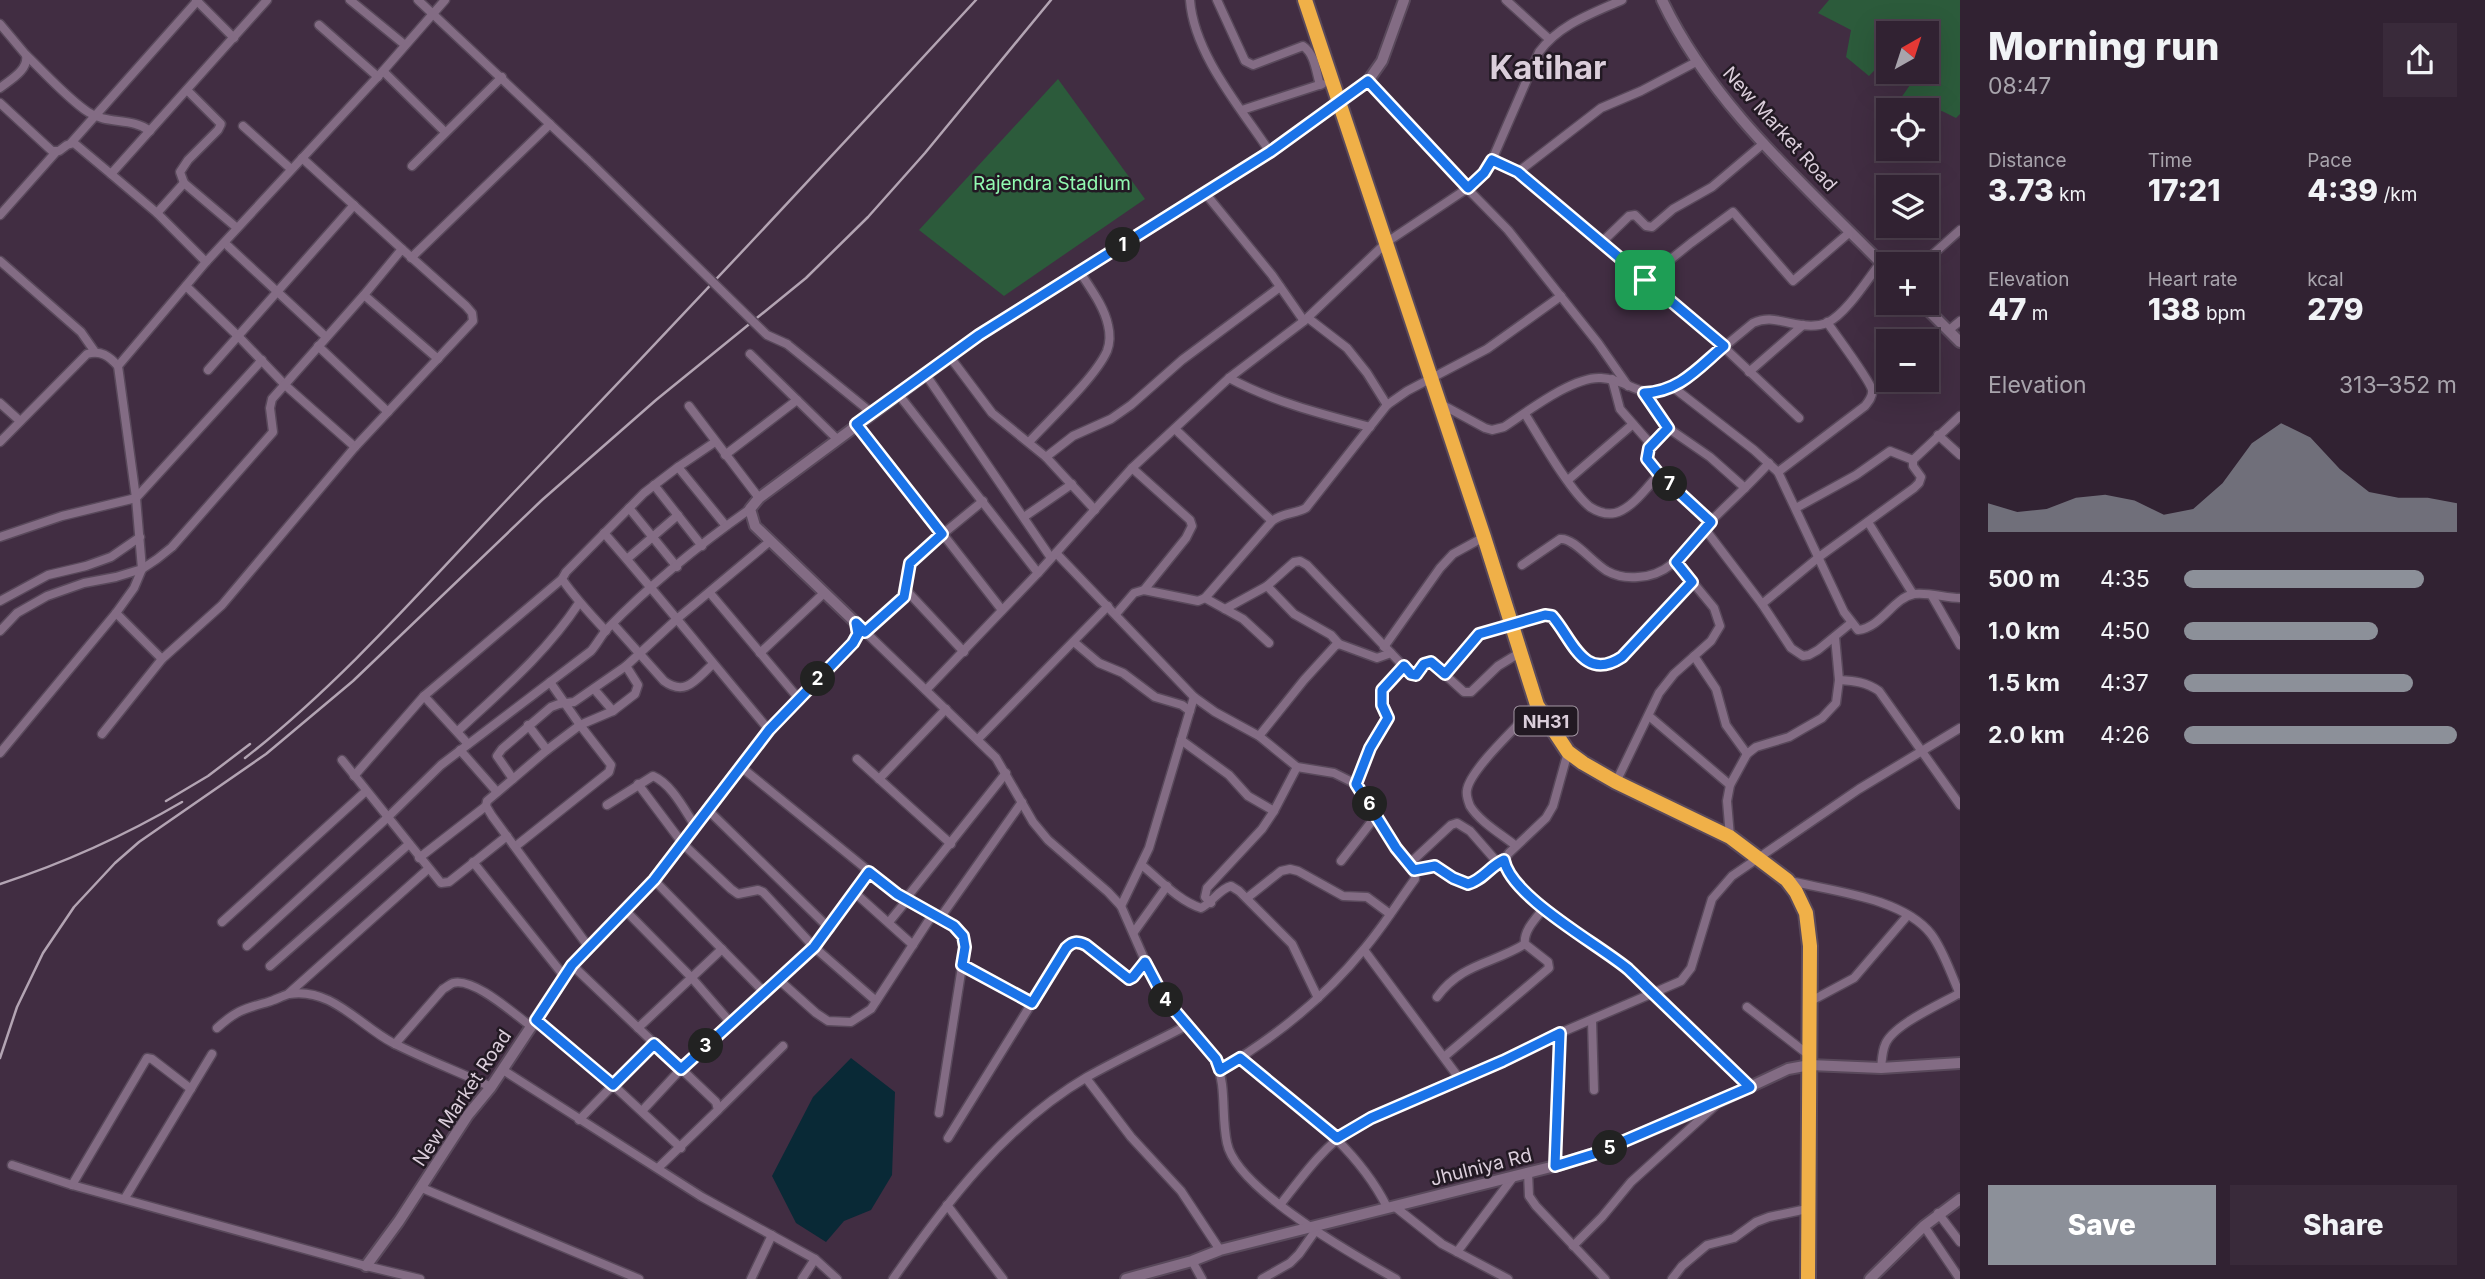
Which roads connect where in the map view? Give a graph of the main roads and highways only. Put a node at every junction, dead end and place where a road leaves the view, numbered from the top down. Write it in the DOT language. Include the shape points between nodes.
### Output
graph roads {
  1 [pos="1305,0"];
  2 [pos="1808,1279"];
  1 -- 2 [label="highway, NH31" via="1325,58 1326,84 1339,101 1387,242 1537,705 1568,752 1616,782 1730,837 1787,880 1802,900 1809,926 1811,1001"];
}
